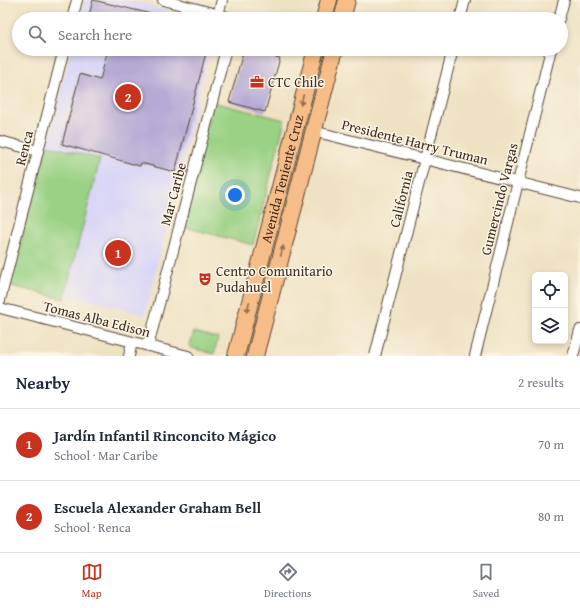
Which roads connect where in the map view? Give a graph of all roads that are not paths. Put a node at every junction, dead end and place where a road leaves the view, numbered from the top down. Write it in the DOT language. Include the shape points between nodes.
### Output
graph roads {
  1 [pos="77,0"];
  2 [pos="163,0"];
  3 [pos="222,0"];
  4 [pos="329,0"];
  5 [pos="347,0"];
  6 [pos="465,0"];
  7 [pos="564,0"];
  8 [pos="74,12"];
  9 [pos="207,12"];
  10 [pos="219,12"];
  11 [pos="326,12"];
  12 [pos="344,12"];
  13 [pos="462,12"];
  14 [pos="561,12"];
  15 [pos="62,56"];
  16 [pos="224,56"];
  17 [pos="314,56"];
  18 [pos="333,56"];
  19 [pos="451,56"];
  20 [pos="549,56"];
  21 [pos="313,131"];
  22 [pos="0,141"];
  23 [pos="38,151"];
  24 [pos="426,159"];
  25 [pos="518,182"];
  26 [pos="580,198"];
  27 [pos="0,300"];
  28 [pos="0,308"];
  29 [pos="580,330"];
  30 [pos="132,342"];
  31 [pos="148,346"];
  32 [pos="129,356"];
  33 [pos="188,356"];
  34 [pos="236,356"];
  35 [pos="255,356"];
  36 [pos="375,356"];
  37 [pos="475,356"];
  38 [pos="573,356"];
  1 -- 8 [label="street"];
  2 -- 9 [label="street"];
  3 -- 10 [label="street"];
  4 -- 11 [label="main road"];
  5 -- 12 [label="main road"];
  6 -- 13 [label="street"];
  7 -- 14 [label="street"];
  15 -- 23 [label="street, Renca"];
  16 -- 31 [label="street, Mar Caribe"];
  17 -- 34 [label="main road, Avenida Teniente Cruz, one-way"];
  18 -- 21 [label="main road, Avenida Teniente Cruz"];
  19 -- 24 [label="street, California"];
  20 -- 25 [label="street, Gumercindo Vargas"];
  21 -- 24 [label="street, Presidente Harry Truman"];
  35 -- 21 [label="main road, Avenida Teniente Cruz, one-way"];
  22 -- 23 [label="street"];
  23 -- 27 [label="street, Renca"];
  24 -- 25 [label="street, Presidente Harry Truman"];
  24 -- 36 [label="street, California"];
  25 -- 26 [label="street, Presidente Harry Truman"];
  25 -- 37 [label="street, Gumercindo Vargas"];
  28 -- 30 [label="street, Tomas Alba Edison"];
  29 -- 38 [label="street"];
  30 -- 31 [label="street, Tomas Alba Edison"];
  30 -- 32 [label="street"];
  31 -- 33 [label="street, Tomas Alba Edison"];
}
